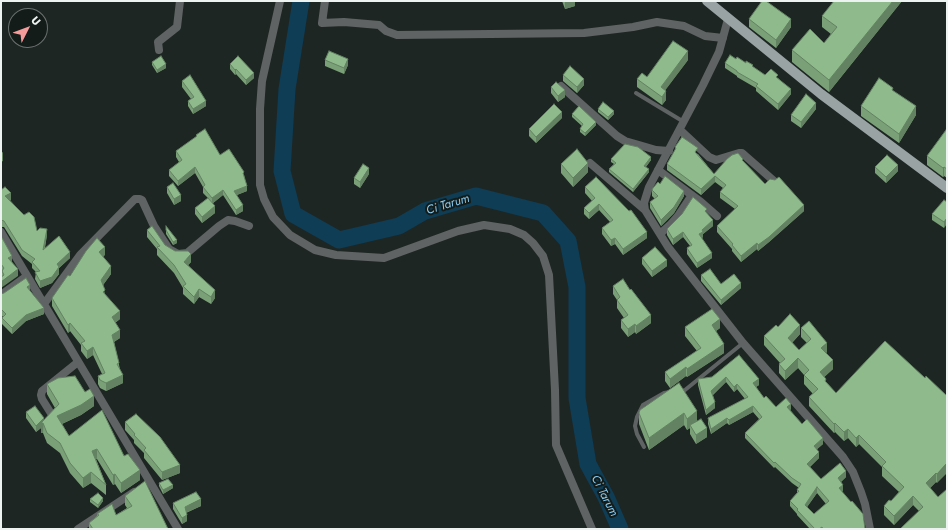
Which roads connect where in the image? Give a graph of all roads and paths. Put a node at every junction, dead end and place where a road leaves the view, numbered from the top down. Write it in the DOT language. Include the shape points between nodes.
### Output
graph roads {
  1 [pos="180,1"];
  2 [pos="280,1"];
  3 [pos="325,1"];
  4 [pos="707,1"];
  5 [pos="728,19"];
  6 [pos="723,38"];
  7 [pos="159,50"];
  8 [pos="561,86"];
  9 [pos="636,93"];
  10 [pos="684,122"];
  11 [pos="680,130"];
  12 [pos="669,151"];
  13 [pos="590,163"];
  14 [pos="658,170"];
  15 [pos="774,181"];
  16 [pos="947,188"];
  17 [pos="692,194"];
  18 [pos="645,210"];
  19 [pos="717,216"];
  20 [pos="249,226"];
  21 [pos="1,232"];
  22 [pos="660,234"];
  23 [pos="26,276"];
  24 [pos="1,295"];
  25 [pos="44,304"];
  26 [pos="743,342"];
  27 [pos="78,362"];
  28 [pos="52,415"];
  29 [pos="644,447"];
  30 [pos="150,481"];
  31 [pos="78,529"];
  32 [pos="178,529"];
  33 [pos="592,529"];
  34 [pos="870,529"];
  1 -- 7 [label="street" via="176,27 158,42"];
  2 -- 33 [label="street" via="262,81 260,109 260,185 273,217 290,235 315,250 336,255 384,258 458,231 484,225 510,229 524,235 533,243 543,256 548,275 556,445"];
  3 -- 6 [label="street" via="322,23 380,25 386,31 397,35 584,33 657,22 684,26 705,36"];
  4 -- 5 [label="main road"];
  5 -- 6 [label="street"];
  5 -- 16 [label="main road" via="821,94"];
  6 -- 10 [label="street" via="719,52"];
  8 -- 12 [label="street" via="616,136 656,150"];
  9 -- 10 [label="lane"];
  10 -- 11 [label="street"];
  11 -- 12 [label="street"];
  11 -- 15 [label="street" via="709,157 716,160 742,153"];
  12 -- 14 [label="street"];
  13 -- 18 [label="street"];
  14 -- 17 [label="street"];
  14 -- 18 [label="street" via="649,187"];
  17 -- 19 [label="street"];
  17 -- 22 [label="street" via="672,224"];
  18 -- 22 [label="street"];
  20 -- 25 [label="street" via="228,220 187,253 178,254 170,249 154,226 142,200 135,199 80,255"];
  21 -- 23 [label="street"];
  22 -- 26 [label="street"];
  23 -- 24 [label="street"];
  23 -- 25 [label="street"];
  25 -- 27 [label="street"];
  26 -- 29 [label="lane" via="685,390 664,393 643,405 635,426"];
  26 -- 34 [label="street" via="843,456 861,492"];
  27 -- 28 [label="street" via="42,391 42,399"];
  27 -- 30 [label="street"];
  30 -- 31 [label="street"];
  30 -- 32 [label="street"];
}
